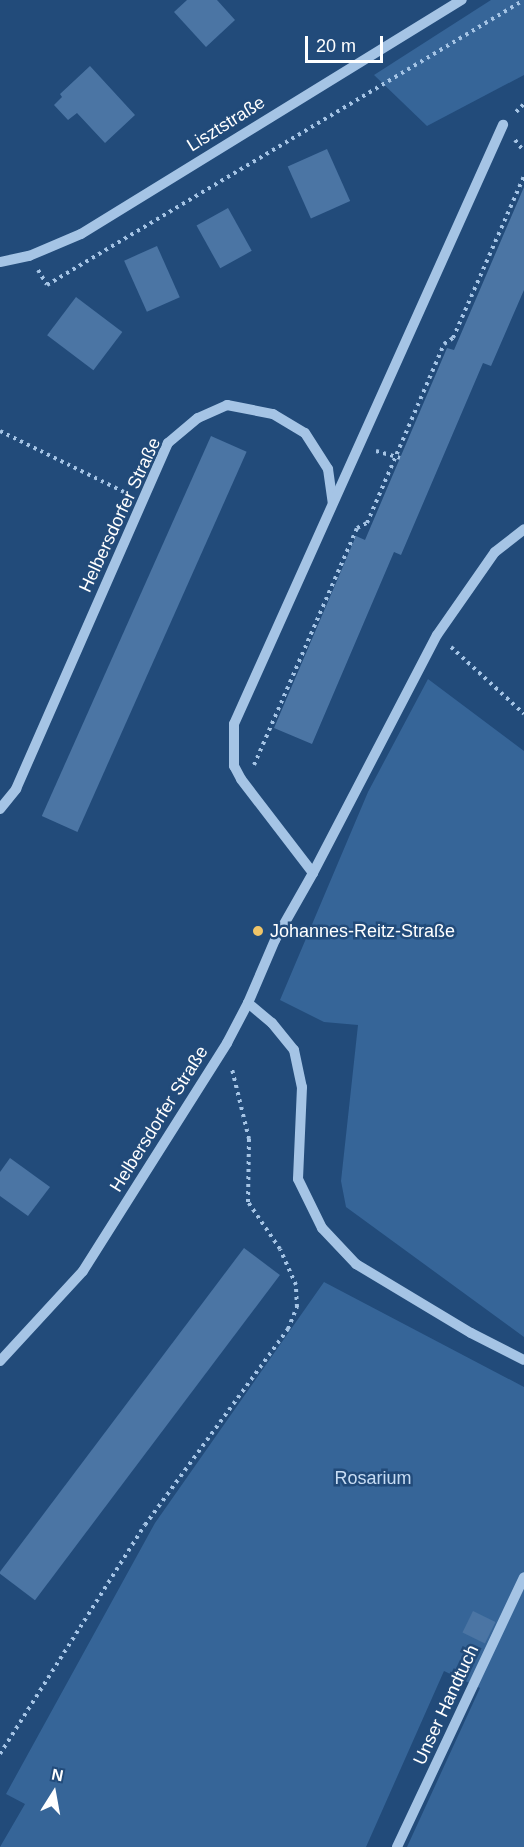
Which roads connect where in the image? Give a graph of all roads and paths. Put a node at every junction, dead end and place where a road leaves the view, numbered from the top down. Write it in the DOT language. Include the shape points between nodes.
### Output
graph roads {
  1 [pos="462,0"];
  2 [pos="524,0"];
  3 [pos="503,125"];
  4 [pos="524,178"];
  5 [pos="29,256"];
  6 [pos="0,262"];
  7 [pos="0,431"];
  8 [pos="142,501"];
  9 [pos="333,503"];
  10 [pos="524,529"];
  11 [pos="437,635"];
  12 [pos="524,714"];
  13 [pos="241,780"];
  14 [pos="0,809"];
  15 [pos="313,873"];
  16 [pos="248,1003"];
  17 [pos="227,1043"];
  18 [pos="524,1360"];
  19 [pos="0,1361"];
  20 [pos="524,1577"];
  21 [pos="0,1754"];
  22 [pos="398,1847"];
  1 -- 5 [label="street, Lisztstraße" via="81,234"];
  2 -- 5 [label="path" via="47,285"];
  3 -- 9 [label="street"];
  4 -- 13 [label="path" via="464,319 453,338 444,344 377,507 367,522 357,528 258,761"];
  5 -- 6 [label="street, Lisztstraße"];
  7 -- 8 [label="path"];
  8 -- 9 [label="street, Helbersdorfer Straße" via="168,443 198,418 228,405 273,414 305,433 328,469"];
  8 -- 14 [label="street, Helbersdorfer Straße" via="16,789"];
  9 -- 13 [label="street" via="234,724 234,766"];
  10 -- 11 [label="street, Helbersdorfer Straße" via="495,552"];
  11 -- 12 [label="path"];
  11 -- 15 [label="street, Helbersdorfer Straße"];
  13 -- 15 [label="street"];
  15 -- 16 [label="street, Helbersdorfer Straße" via="275,940"];
  16 -- 17 [label="street, Helbersdorfer Straße"];
  16 -- 18 [label="street" via="272,1023 294,1050 302,1087 298,1179 322,1228 357,1264 471,1333"];
  17 -- 19 [label="street, Helbersdorfer Straße" via="83,1270"];
  17 -- 21 [label="path" via="249,1139 248,1202 280,1249 296,1285 297,1307 288,1329 144,1525"];
  20 -- 22 [label="street, Unser Handtuch"];
}
